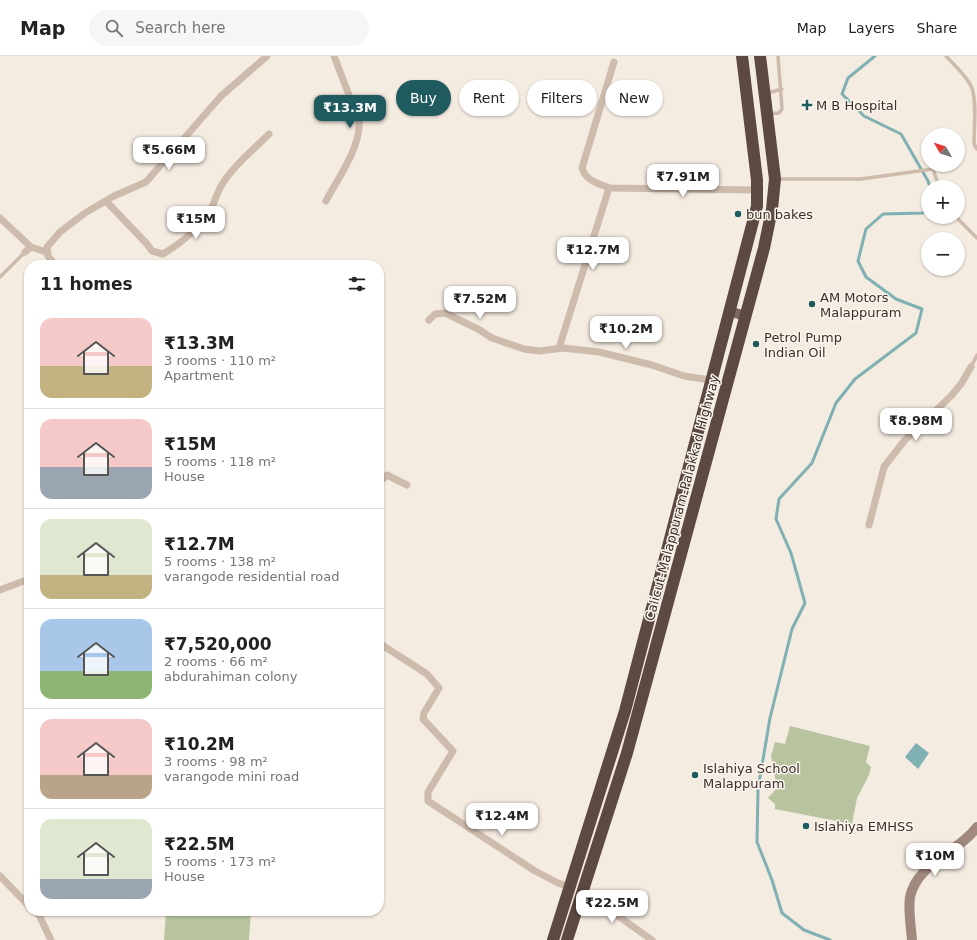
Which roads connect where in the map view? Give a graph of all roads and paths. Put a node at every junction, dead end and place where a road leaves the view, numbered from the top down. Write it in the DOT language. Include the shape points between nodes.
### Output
graph roads {
  1 [pos="267,56"];
  2 [pos="334,56"];
  3 [pos="742,56"];
  4 [pos="760,56"];
  5 [pos="778,56"];
  6 [pos="946,56"];
  7 [pos="614,62"];
  8 [pos="782,89"];
  9 [pos="766,104"];
  10 [pos="747,105"];
  11 [pos="269,134"];
  12 [pos="977,149"];
  13 [pos="774,179"];
  14 [pos="937,180"];
  15 [pos="609,188"];
  16 [pos="757,190"];
  17 [pos="106,201"];
  18 [pos="326,201"];
  19 [pos="0,218"];
  20 [pos="963,224"];
  21 [pos="977,238"];
  22 [pos="31,246"];
  23 [pos="25,252"];
  24 [pos="46,252"];
  25 [pos="52,260"];
  26 [pos="0,277"];
  27 [pos="729,311"];
  28 [pos="745,316"];
  29 [pos="429,320"];
  30 [pos="559,348"];
  31 [pos="977,355"];
  32 [pos="971,367"];
  33 [pos="711,380"];
  34 [pos="384,478"];
  35 [pos="407,485"];
  36 [pos="869,525"];
  37 [pos="24,581"];
  38 [pos="0,590"];
  39 [pos="384,646"];
  40 [pos="977,827"];
  41 [pos="0,876"];
  42 [pos="570,887"];
  43 [pos="581,898"];
  44 [pos="24,901"];
  45 [pos="39,916"];
  46 [pos="51,940"];
  47 [pos="552,940"];
  48 [pos="567,940"];
  49 [pos="652,940"];
  50 [pos="912,940"];
  1 -- 17 [label="street" via="221,96 146,182"];
  2 -- 18 [label="street" via="359,121 360,131 353,150"];
  3 -- 10 [label="highway, Calicut-Malappuram-Palakkad Highway"];
  4 -- 9 [label="highway, Calicut-Malappuram-Palakkad Highway"];
  5 -- 8 [label="lane"];
  6 -- 12 [label="lane" via="972,88 974,144"];
  7 -- 15 [label="street" via="582,168 584,175 590,180"];
  8 -- 9 [label="lane"];
  8 -- 9 [label="lane" via="782,109 779,112"];
  9 -- 10 [label="highway"];
  9 -- 13 [label="highway, Calicut-Malappuram-Palakkad Highway"];
  10 -- 16 [label="highway, Calicut-Malappuram-Palakkad Highway"];
  11 -- 17 [label="street" via="220,188 203,221 180,243 163,254 152,251"];
  13 -- 14 [label="lane" via="861,179 933,169"];
  13 -- 28 [label="highway, Calicut-Malappuram-Palakkad Highway" via="772,209 764,248"];
  15 -- 16 [label="street"];
  15 -- 30 [label="street"];
  16 -- 27 [label="highway, Calicut-Malappuram-Palakkad Highway" via="757,206"];
  17 -- 24 [label="street" via="84,213 60,232 46,247"];
  19 -- 22 [label="street"];
  20 -- 21 [label="lane"];
  22 -- 23 [label="street"];
  22 -- 24 [label="street"];
  23 -- 26 [label="lane"];
  24 -- 25 [label="street"];
  27 -- 28 [label="main road"];
  27 -- 33 [label="highway, Calicut-Malappuram-Palakkad Highway"];
  28 -- 43 [label="highway, Calicut-Malappuram-Palakkad Highway" via="627,753"];
  29 -- 30 [label="street" via="435,314 445,313 492,338 524,349 539,351"];
  30 -- 33 [label="street" via="599,352 652,364 684,376"];
  31 -- 32 [label="lane"];
  32 -- 36 [label="street" via="951,396 904,440 884,466"];
  33 -- 42 [label="highway, Calicut-Malappuram-Palakkad Highway" via="625,711"];
  34 -- 35 [label="street" via="387,475"];
  37 -- 38 [label="street"];
  39 -- 42 [label="street" via="427,674 440,688 424,713 423,719 453,751 428,792 428,801 535,871"];
  40 -- 50 [label="street" via="965,842 922,873 915,882 910,898"];
  41 -- 44 [label="street"];
  42 -- 47 [label="highway, Calicut-Malappuram-Palakkad Highway"];
  43 -- 48 [label="highway, Calicut-Malappuram-Palakkad Highway"];
  43 -- 49 [label="street" via="601,904"];
  45 -- 46 [label="street"];
}
